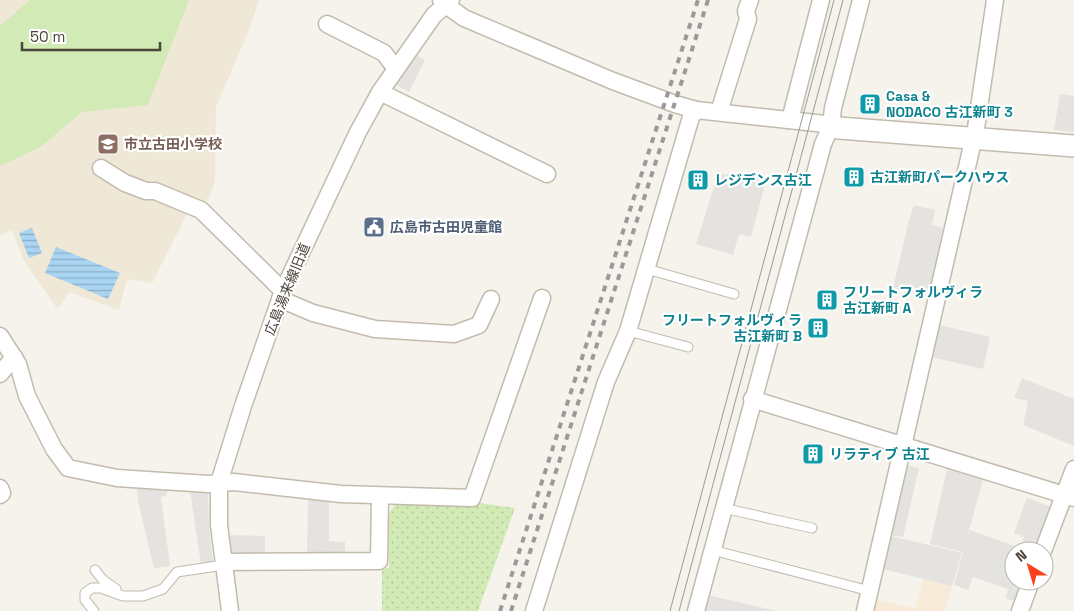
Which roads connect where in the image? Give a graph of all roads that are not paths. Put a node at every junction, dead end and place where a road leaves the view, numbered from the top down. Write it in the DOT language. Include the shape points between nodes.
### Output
graph roads {
  1 [pos="750,0"];
  2 [pos="821,0"];
  3 [pos="862,0"];
  4 [pos="995,0"];
  5 [pos="446,2"];
  6 [pos="328,24"];
  7 [pos="396,68"];
  8 [pos="380,92"];
  9 [pos="696,110"];
  10 [pos="719,112"];
  11 [pos="790,120"];
  12 [pos="830,126"];
  13 [pos="974,138"];
  14 [pos="1074,146"];
  15 [pos="101,168"];
  16 [pos="547,174"];
  17 [pos="647,269"];
  18 [pos="734,294"];
  19 [pos="282,295"];
  20 [pos="542,298"];
  21 [pos="491,299"];
  22 [pos="628,331"];
  23 [pos="0,336"];
  24 [pos="688,347"];
  25 [pos="14,358"];
  26 [pos="0,374"];
  27 [pos="752,399"];
  28 [pos="903,445"];
  29 [pos="1074,469"];
  30 [pos="219,483"];
  31 [pos="0,488"];
  32 [pos="0,495"];
  33 [pos="380,496"];
  34 [pos="1069,496"];
  35 [pos="723,508"];
  36 [pos="812,528"];
  37 [pos="1048,541"];
  38 [pos="712,550"];
  39 [pos="224,563"];
  40 [pos="95,570"];
  41 [pos="870,591"];
  42 [pos="1028,591"];
  43 [pos="117,594"];
  44 [pos="94,611"];
  45 [pos="230,611"];
  46 [pos="534,611"];
  47 [pos="696,611"];
  48 [pos="865,611"];
  49 [pos="1020,611"];
  1 -- 10 [label="street" via="746,12 748,19"];
  2 -- 11 [label="street"];
  3 -- 12 [label="street"];
  4 -- 13 [label="street"];
  5 -- 7 [label="street, 広島湯来線旧道"];
  5 -- 9 [label="street" via="464,18 605,78"];
  6 -- 7 [label="street" via="384,53"];
  7 -- 8 [label="street, 広島湯来線旧道"];
  8 -- 16 [label="street"];
  8 -- 19 [label="street, 広島湯来線旧道"];
  9 -- 10 [label="street"];
  9 -- 17 [label="street" via="691,116"];
  10 -- 11 [label="street"];
  11 -- 12 [label="street"];
  12 -- 13 [label="street"];
  12 -- 27 [label="street"];
  13 -- 14 [label="street"];
  13 -- 28 [label="street"];
  15 -- 19 [label="street" via="125,183 155,191 201,210"];
  17 -- 18 [label="lane"];
  17 -- 22 [label="street"];
  19 -- 21 [label="street" via="313,313 375,329 454,334 479,325"];
  19 -- 30 [label="street, 広島湯来線旧道"];
  20 -- 33 [label="street" via="472,498"];
  22 -- 24 [label="lane"];
  22 -- 46 [label="street" via="606,382"];
  23 -- 25 [label="street"];
  25 -- 26 [label="street"];
  25 -- 30 [label="street" via="27,396 54,449 68,468 117,478"];
  27 -- 28 [label="street"];
  27 -- 35 [label="street"];
  28 -- 34 [label="street"];
  28 -- 41 [label="street"];
  29 -- 34 [label="street"];
  30 -- 33 [label="street"];
  30 -- 39 [label="street, 広島湯来線旧道" via="218,525"];
  31 -- 32 [label="street"];
  33 -- 39 [label="street" via="379,561"];
  34 -- 37 [label="street"];
  35 -- 36 [label="lane"];
  35 -- 38 [label="street"];
  38 -- 41 [label="lane"];
  38 -- 47 [label="street"];
  39 -- 43 [label="lane" via="177,572 164,589 143,596"];
  39 -- 45 [label="street, 広島湯来線旧道"];
  40 -- 43 [label="lane"];
  41 -- 48 [label="street"];
  42 -- 49 [label="street"];
  43 -- 44 [label="lane" via="101,588 88,589 85,600"];
}
